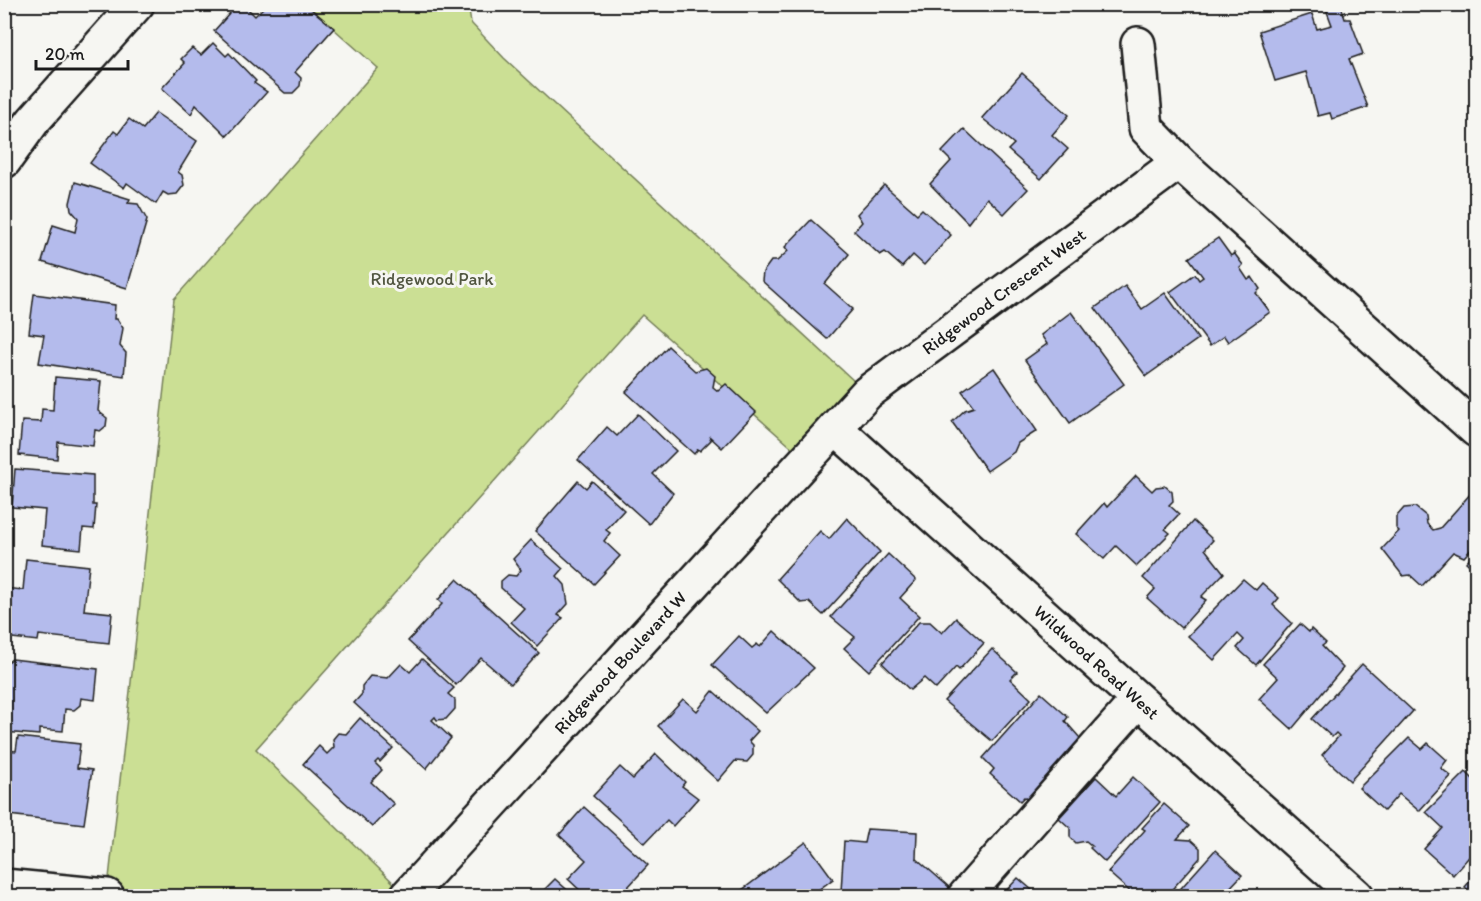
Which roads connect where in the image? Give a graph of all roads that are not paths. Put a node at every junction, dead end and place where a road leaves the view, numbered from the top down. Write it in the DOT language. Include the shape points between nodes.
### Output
graph roads {
  1 [pos="137,4"];
  2 [pos="1138,44"];
  3 [pos="4,161"];
  4 [pos="1179,162"];
  5 [pos="835,428"];
  6 [pos="1476,430"];
  7 [pos="1138,700"];
  8 [pos="4,886"];
  9 [pos="107,897"];
  10 [pos="407,897"];
  11 [pos="965,897"];
  12 [pos="1357,897"];
  1 -- 3 [label="street" via="33,121"];
  2 -- 4 [label="street" via="1146,128"];
  4 -- 5 [label="street, Ridgewood Crescent West" via="867,393"];
  4 -- 6 [label="street"];
  5 -- 7 [label="street, Wildwood Road West"];
  5 -- 10 [label="street, Ridgewood Boulevard W"];
  7 -- 11 [label="street"];
  7 -- 12 [label="street, Wildwood Road West"];
  8 -- 9 [label="street"];
}
